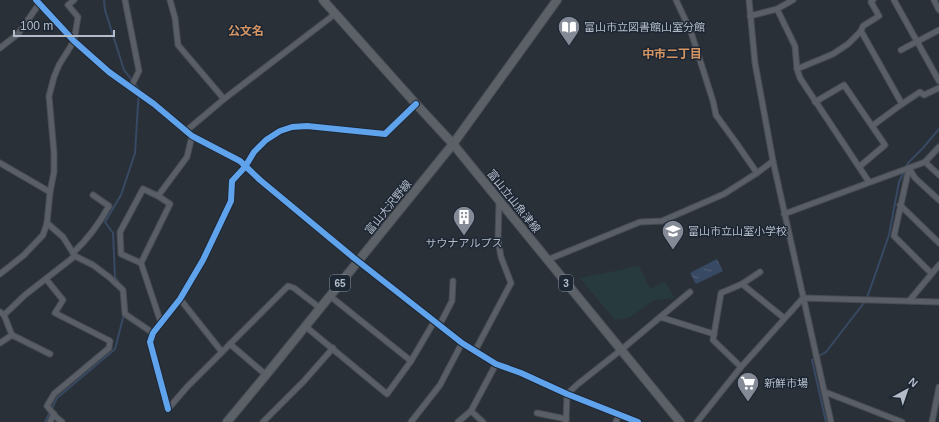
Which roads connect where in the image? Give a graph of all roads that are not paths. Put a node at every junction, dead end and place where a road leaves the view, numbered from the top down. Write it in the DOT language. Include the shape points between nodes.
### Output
graph roads {
  1 [pos="74,0"];
  2 [pos="125,0"];
  3 [pos="170,0"];
  4 [pos="323,0"];
  5 [pos="557,0"];
  6 [pos="676,0"];
  7 [pos="749,0"];
  8 [pos="793,0"];
  9 [pos="873,0"];
  10 [pos="894,0"];
  11 [pos="934,0"];
  12 [pos="37,2"];
  13 [pos="777,9"];
  14 [pos="939,10"];
  15 [pos="335,14"];
  16 [pos="750,16"];
  17 [pos="939,30"];
  18 [pos="861,31"];
  19 [pos="74,41"];
  20 [pos="916,42"];
  21 [pos="0,48"];
  22 [pos="901,50"];
  23 [pos="797,69"];
  24 [pos="939,81"];
  25 [pos="131,88"];
  26 [pos="939,88"];
  27 [pos="224,99"];
  28 [pos="816,102"];
  29 [pos="416,104"];
  30 [pos="902,104"];
  31 [pos="872,126"];
  32 [pos="186,131"];
  33 [pos="192,136"];
  34 [pos="453,144"];
  35 [pos="939,147"];
  36 [pos="773,162"];
  37 [pos="925,162"];
  38 [pos="0,163"];
  39 [pos="245,167"];
  40 [pos="859,167"];
  41 [pos="908,168"];
  42 [pos="757,174"];
  43 [pos="939,175"];
  44 [pos="869,182"];
  45 [pos="50,192"];
  46 [pos="93,195"];
  47 [pos="158,196"];
  48 [pos="499,200"];
  49 [pos="939,200"];
  50 [pos="900,205"];
  51 [pos="784,214"];
  52 [pos="47,223"];
  53 [pos="939,243"];
  54 [pos="74,254"];
  55 [pos="547,260"];
  56 [pos="359,261"];
  57 [pos="141,263"];
  58 [pos="939,265"];
  59 [pos="760,272"];
  60 [pos="932,273"];
  61 [pos="0,274"];
  62 [pos="46,279"];
  63 [pos="453,281"];
  64 [pos="742,284"];
  65 [pos="690,292"];
  66 [pos="330,296"];
  67 [pos="803,298"];
  68 [pos="180,299"];
  69 [pos="909,301"];
  70 [pos="939,302"];
  71 [pos="320,308"];
  72 [pos="2,314"];
  73 [pos="660,317"];
  74 [pos="784,318"];
  75 [pos="434,322"];
  76 [pos="161,323"];
  77 [pos="305,326"];
  78 [pos="439,326"];
  79 [pos="153,333"];
  80 [pos="714,334"];
  81 [pos="12,335"];
  82 [pos="0,343"];
  83 [pos="462,343"];
  84 [pos="230,344"];
  85 [pos="333,348"];
  86 [pos="621,350"];
  87 [pos="475,351"];
  88 [pos="222,352"];
  89 [pos="50,354"];
  90 [pos="411,361"];
  91 [pos="496,364"];
  92 [pos="741,367"];
  93 [pos="266,375"];
  94 [pos="939,387"];
  95 [pos="825,392"];
  96 [pos="567,394"];
  97 [pos="471,411"];
  98 [pos="537,413"];
  99 [pos="54,414"];
  100 [pos="619,414"];
  101 [pos="935,419"];
  102 [pos="566,420"];
  103 [pos="50,422"];
  104 [pos="62,422"];
  105 [pos="227,422"];
  106 [pos="263,422"];
  107 [pos="411,422"];
  108 [pos="458,422"];
  109 [pos="483,422"];
  110 [pos="616,422"];
  111 [pos="638,422"];
  112 [pos="680,422"];
  113 [pos="696,422"];
  114 [pos="831,422"];
  115 [pos="902,422"];
  1 -- 19 [label="street" via="68,5 78,17"];
  2 -- 25 [label="street" via="139,71"];
  3 -- 27 [label="street" via="178,45"];
  4 -- 15 [label="main road, 富山立山魚津線 / 3"];
  5 -- 34 [label="main road, 富山大沢野線 / 65"];
  6 -- 42 [label="street" via="691,32 716,115"];
  7 -- 16 [label="street"];
  8 -- 13 [label="street"];
  9 -- 18 [label="street" via="871,2 879,16 863,26"];
  10 -- 20 [label="street"];
  11 -- 14 [label="street"];
  12 -- 19 [label="street"];
  12 -- 21 [label="street" via="18,34"];
  13 -- 16 [label="street"];
  13 -- 23 [label="street" via="795,46"];
  15 -- 27 [label="street"];
  15 -- 29 [label="main road, 富山立山魚津線 / 3"];
  16 -- 36 [label="street"];
  17 -- 20 [label="street"];
  18 -- 23 [label="street" via="833,54"];
  18 -- 30 [label="street"];
  19 -- 25 [label="street"];
  19 -- 45 [label="street" via="59,65 48,96 54,153"];
  20 -- 22 [label="street"];
  20 -- 24 [label="street"];
  23 -- 28 [label="street"];
  25 -- 32 [label="street"];
  26 -- 30 [label="street" via="924,95 920,92"];
  27 -- 32 [label="street"];
  28 -- 31 [label="street" via="844,85"];
  28 -- 40 [label="street"];
  29 -- 34 [label="main road, 富山立山魚津線 / 3"];
  29 -- 39 [label="street" via="385,134 307,126 280,131 254,152"];
  30 -- 31 [label="street"];
  31 -- 40 [label="street" via="885,145"];
  32 -- 33 [label="street"];
  33 -- 39 [label="street" via="240,161"];
  33 -- 47 [label="street" via="187,157"];
  34 -- 48 [label="main road, 富山立山魚津線 / 3"];
  34 -- 56 [label="main road, 富山大沢野線 / 65"];
  35 -- 37 [label="street"];
  36 -- 42 [label="street"];
  36 -- 51 [label="street"];
  37 -- 41 [label="street"];
  37 -- 43 [label="street"];
  38 -- 45 [label="street"];
  39 -- 56 [label="street"];
  39 -- 68 [label="street" via="232,181 231,201 203,260"];
  40 -- 44 [label="street"];
  41 -- 44 [label="street"];
  41 -- 49 [label="street"];
  41 -- 50 [label="street"];
  42 -- 55 [label="street" via="724,194 662,220 640,222"];
  44 -- 51 [label="street"];
  45 -- 52 [label="street"];
  46 -- 54 [label="street" via="109,206 101,221"];
  47 -- 57 [label="street" via="170,204"];
  47 -- 57 [label="street" via="143,189 120,232 121,254"];
  48 -- 55 [label="main road, 富山立山魚津線 / 3"];
  48 -- 87 [label="street" via="498,240 501,257 511,283"];
  50 -- 53 [label="street"];
  50 -- 60 [label="street" via="894,236"];
  51 -- 67 [label="street"];
  52 -- 54 [label="street" via="63,236"];
  52 -- 61 [label="street" via="43,235 24,255"];
  54 -- 62 [label="street"];
  54 -- 79 [label="street" via="109,277 123,290 126,314"];
  55 -- 86 [label="main road, 富山立山魚津線 / 3"];
  56 -- 66 [label="main road, 富山大沢野線 / 65"];
  56 -- 75 [label="street"];
  57 -- 76 [label="street"];
  58 -- 60 [label="street"];
  59 -- 64 [label="street"];
  60 -- 69 [label="street"];
  62 -- 72 [label="street"];
  62 -- 99 [label="street" via="63,300 55,313 110,341 109,348 54,394 47,406"];
  63 -- 78 [label="street" via="452,301"];
  64 -- 74 [label="street"];
  64 -- 80 [label="street" via="721,293"];
  65 -- 73 [label="street"];
  66 -- 71 [label="main road, 富山大沢野線 / 65"];
  66 -- 90 [label="street"];
  67 -- 69 [label="street"];
  67 -- 74 [label="street"];
  67 -- 95 [label="street"];
  68 -- 76 [label="street"];
  68 -- 88 [label="street"];
  69 -- 70 [label="street"];
  71 -- 77 [label="main road, 富山大沢野線 / 65"];
  71 -- 84 [label="street" via="288,286"];
  72 -- 81 [label="street"];
  73 -- 80 [label="street"];
  73 -- 86 [label="street"];
  74 -- 92 [label="street"];
  75 -- 78 [label="street"];
  75 -- 90 [label="street"];
  76 -- 79 [label="street"];
  77 -- 85 [label="street"];
  77 -- 93 [label="main road, 富山大沢野線 / 65"];
  78 -- 83 [label="street"];
  79 -- 88 [label="street" via="150,342 168,409"];
  80 -- 92 [label="street" via="713,340"];
  81 -- 82 [label="street"];
  81 -- 89 [label="street"];
  83 -- 87 [label="street"];
  83 -- 107 [label="street" via="440,385"];
  84 -- 88 [label="street"];
  84 -- 93 [label="street"];
  85 -- 90 [label="street" via="387,394"];
  85 -- 106 [label="street"];
  86 -- 96 [label="street"];
  86 -- 112 [label="main road, 富山立山魚津線 / 3"];
  87 -- 91 [label="street"];
  91 -- 96 [label="street"];
  91 -- 97 [label="street"];
  92 -- 113 [label="street"];
  93 -- 105 [label="main road, 富山大沢野線 / 65"];
  94 -- 101 [label="street"];
  95 -- 114 [label="street"];
  95 -- 115 [label="street"];
  96 -- 100 [label="street"];
  96 -- 102 [label="street"];
  97 -- 108 [label="street"];
  97 -- 109 [label="street"];
  98 -- 102 [label="street"];
  99 -- 103 [label="street"];
  99 -- 104 [label="street"];
  100 -- 110 [label="street"];
  100 -- 111 [label="street"];
}
